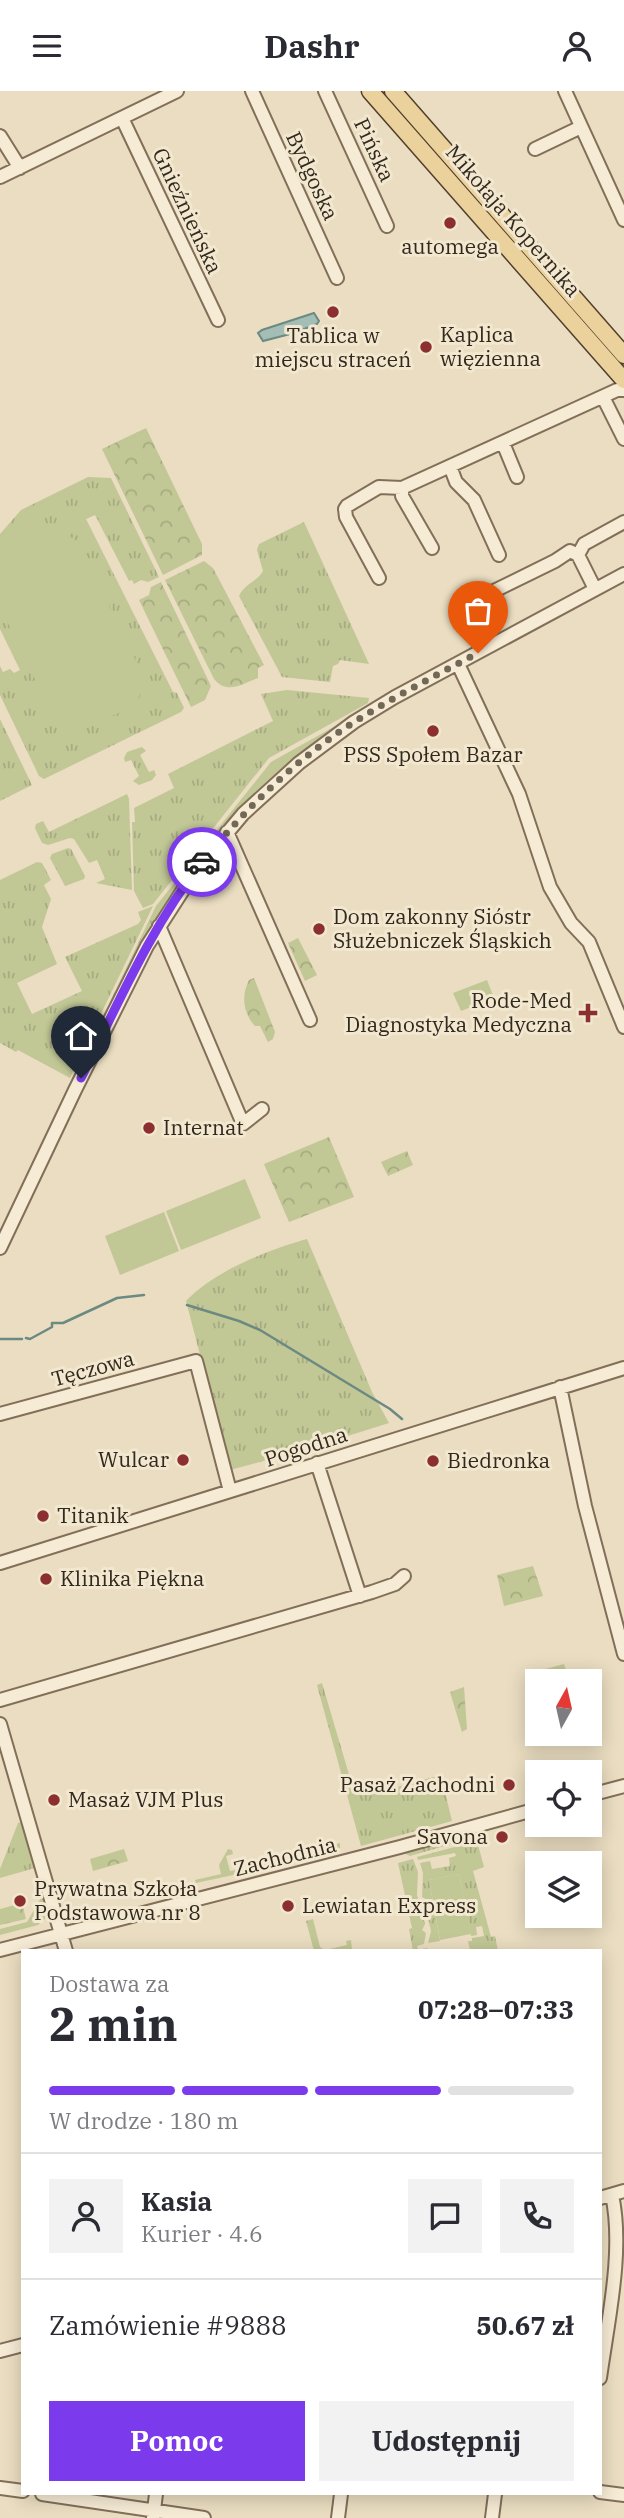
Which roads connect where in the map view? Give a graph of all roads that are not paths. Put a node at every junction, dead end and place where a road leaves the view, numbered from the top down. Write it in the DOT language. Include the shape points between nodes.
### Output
graph roads {
  1 [pos="177,91"];
  2 [pos="252,91"];
  3 [pos="325,91"];
  4 [pos="370,91"];
  5 [pos="393,91"];
  6 [pos="565,91"];
  7 [pos="122,118"];
  8 [pos="581,127"];
  9 [pos="0,136"];
  10 [pos="535,149"];
  11 [pos="20,168"];
  12 [pos="0,177"];
  13 [pos="472,180"];
  14 [pos="460,192"];
  15 [pos="624,220"];
  16 [pos="387,226"];
  17 [pos="337,278"];
  18 [pos="218,320"];
  19 [pos="624,355"];
  20 [pos="621,383"];
  21 [pos="603,397"];
  22 [pos="624,439"];
  23 [pos="503,443"];
  24 [pos="450,466"];
  25 [pos="517,477"];
  26 [pos="402,488"];
  27 [pos="624,522"];
  28 [pos="432,548"];
  29 [pos="499,555"];
  30 [pos="578,555"];
  31 [pos="624,574"];
  32 [pos="379,578"];
  33 [pos="595,589"];
  34 [pos="488,594"];
  35 [pos="458,663"];
  36 [pos="227,832"];
  37 [pos="159,926"];
  38 [pos="310,1020"];
  39 [pos="624,1027"];
  40 [pos="262,1109"];
  41 [pos="0,1248"];
  42 [pos="624,1368"];
  43 [pos="559,1387"];
  44 [pos="0,1414"];
  45 [pos="317,1463"];
  46 [pos="230,1491"];
  47 [pos="0,1563"];
  48 [pos="404,1576"];
  49 [pos="360,1596"];
  50 [pos="624,1654"];
  51 [pos="0,1700"];
  52 [pos="0,1724"];
  53 [pos="624,1786"];
  54 [pos="602,1792"];
  55 [pos="525,1812"];
  56 [pos="61,1934"];
  57 [pos="65,1949"];
  58 [pos="0,1950"];
  59 [pos="612,2195"];
  60 [pos="21,2346"];
  61 [pos="0,2351"];
  62 [pos="602,2363"];
  63 [pos="0,2488"];
  64 [pos="21,2491"];
  65 [pos="602,2492"];
  66 [pos="48,2495"];
  67 [pos="156,2495"];
  68 [pos="341,2495"];
  69 [pos="495,2495"];
  70 [pos="624,2495"];
  71 [pos="154,2514"];
  72 [pos="204,2518"];
  73 [pos="338,2518"];
  74 [pos="492,2518"];
  1 -- 7 [label="street"];
  2 -- 17 [label="street, Bydgoska"];
  3 -- 16 [label="street, Pińska"];
  4 -- 14 [label="main road, Mikołaja Kopernika"];
  5 -- 13 [label="main road, Mikołaja Kopernika"];
  6 -- 8 [label="street"];
  7 -- 11 [label="street"];
  7 -- 18 [label="street, Gnieźnieńska"];
  8 -- 10 [label="street"];
  8 -- 15 [label="street"];
  9 -- 11 [label="street"];
  11 -- 12 [label="street"];
  13 -- 14 [label="main road"];
  13 -- 19 [label="main road, Mikołaja Kopernika"];
  14 -- 20 [label="main road, Mikołaja Kopernika"];
  20 -- 21 [label="street"];
  21 -- 22 [label="street"];
  21 -- 23 [label="street"];
  23 -- 24 [label="street"];
  23 -- 25 [label="street"];
  24 -- 26 [label="street"];
  24 -- 29 [label="street" via="456,482 474,499"];
  26 -- 28 [label="street" via="402,496"];
  26 -- 32 [label="street" via="379,487 345,509"];
  27 -- 30 [label="street" via="584,544"];
  30 -- 33 [label="street"];
  30 -- 34 [label="street" via="570,551"];
  31 -- 33 [label="street"];
  33 -- 35 [label="street"];
  35 -- 36 [label="street" via="328,740 274,784"];
  35 -- 39 [label="street" via="519,794 550,887 574,927 589,941"];
  36 -- 37 [label="street"];
  36 -- 38 [label="street"];
  37 -- 40 [label="street" via="243,1124"];
  37 -- 41 [label="street"];
  42 -- 43 [label="street, Pogodna"];
  43 -- 45 [label="street, Pogodna"];
  43 -- 50 [label="street"];
  44 -- 46 [label="street, Tęczowa" via="196,1361"];
  45 -- 46 [label="street, Pogodna"];
  45 -- 49 [label="street"];
  46 -- 47 [label="street, Pogodna"];
  48 -- 49 [label="street" via="395,1584"];
  49 -- 51 [label="street"];
  52 -- 56 [label="street"];
  53 -- 54 [label="street"];
  55 -- 56 [label="street, Zachodnia"];
  56 -- 57 [label="street"];
  56 -- 58 [label="street, Zachodnia"];
  59 -- 62 [label="street" via="618,2242"];
  60 -- 61 [label="street"];
  63 -- 64 [label="street"];
  65 -- 70 [label="street"];
  66 -- 71 [label="street"];
  67 -- 71 [label="street"];
  68 -- 73 [label="street"];
  69 -- 74 [label="street"];
  71 -- 72 [label="street"];
}
